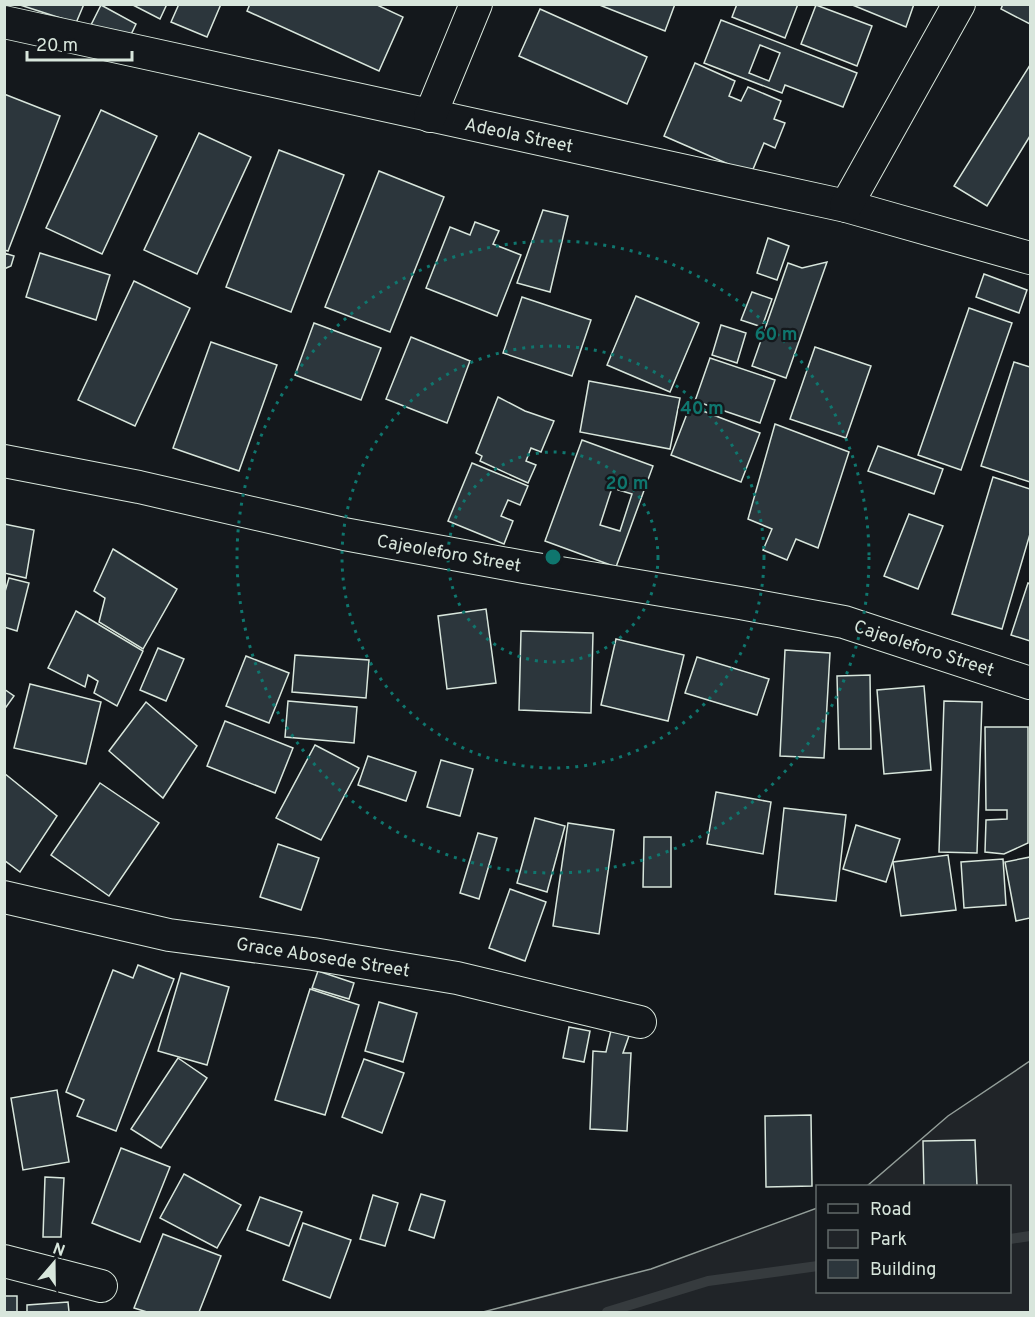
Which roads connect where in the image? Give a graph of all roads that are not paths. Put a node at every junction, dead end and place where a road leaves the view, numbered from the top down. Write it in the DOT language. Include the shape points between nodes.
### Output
graph roads {
  1 [pos="476,4"];
  2 [pos="959,4"];
  3 [pos="4,22"];
  4 [pos="430,116"];
  5 [pos="846,206"];
  6 [pos="1030,258"];
  7 [pos="4,461"];
  8 [pos="1030,683"];
  9 [pos="4,897"];
  10 [pos="640,1022"];
  11 [pos="4,1261"];
  12 [pos="101,1286"];
  1 -- 4 [label="street"];
  2 -- 5 [label="street"];
  3 -- 4 [label="street, Adeola Street"];
  4 -- 5 [label="street, Adeola Street"];
  5 -- 6 [label="street, Adeola Street"];
  7 -- 8 [label="street, Cajeoleforo Street" via="344,534 844,622"];
  9 -- 10 [label="street, Grace Abosede Street" via="169,935 457,978"];
  11 -- 12 [label="street"];
}
